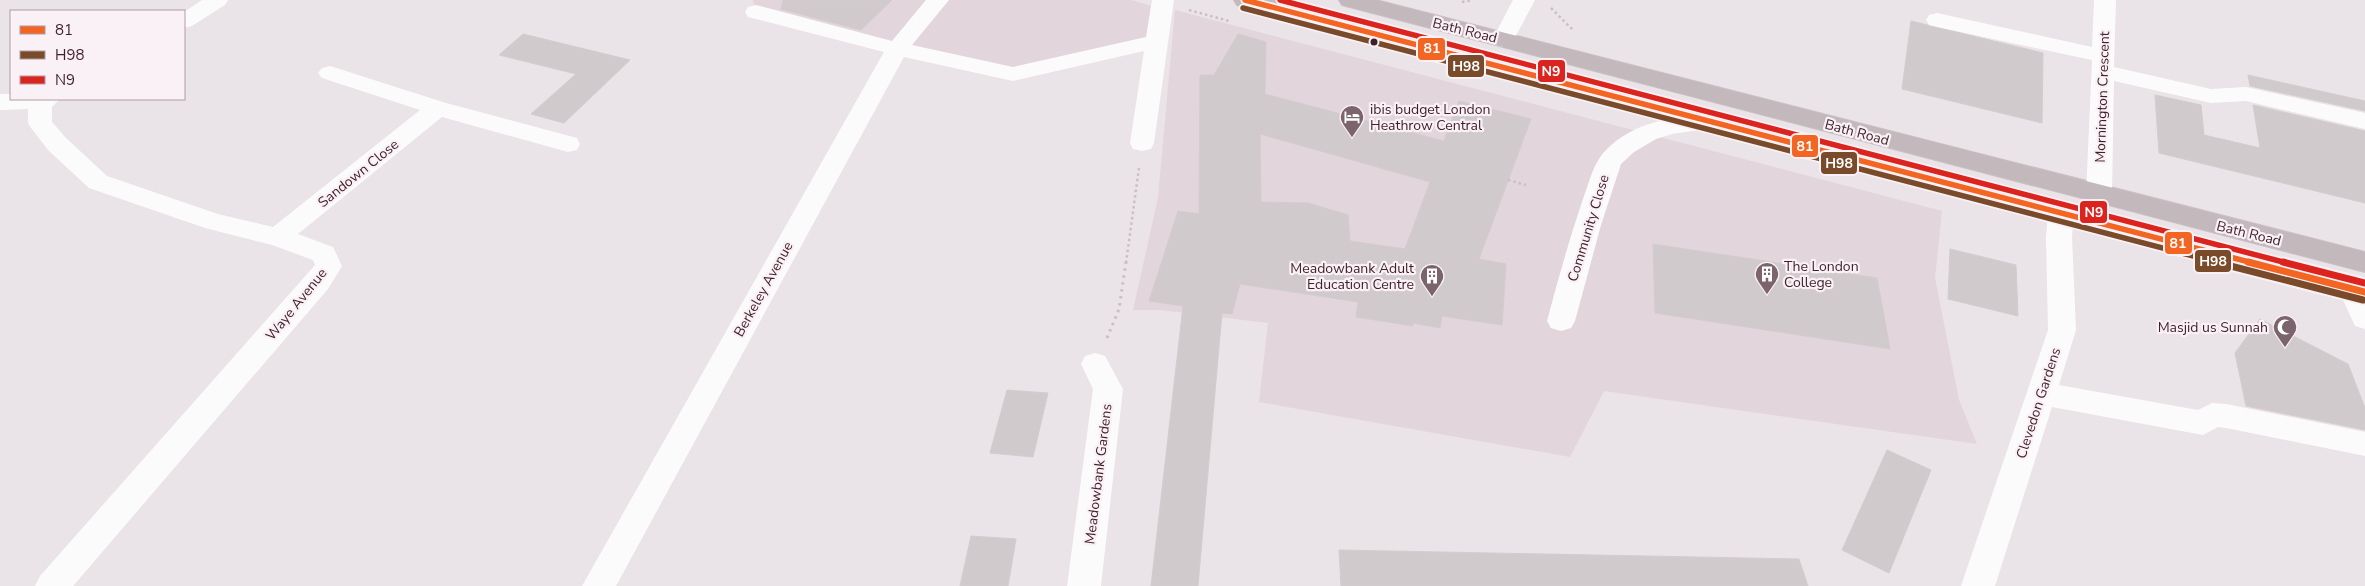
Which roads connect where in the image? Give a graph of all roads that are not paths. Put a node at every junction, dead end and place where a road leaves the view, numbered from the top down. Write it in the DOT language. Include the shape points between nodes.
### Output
graph roads {
  1 [pos="217,0"];
  2 [pos="938,0"];
  3 [pos="1163,0"];
  4 [pos="1245,0"];
  5 [pos="1350,0"];
  6 [pos="1524,0"];
  7 [pos="2105,0"];
  8 [pos="756,12"];
  9 [pos="185,20"];
  10 [pos="1937,20"];
  11 [pos="1503,40"];
  12 [pos="1157,41"];
  13 [pos="898,49"];
  14 [pos="2103,63"];
  15 [pos="330,73"];
  16 [pos="44,101"];
  17 [pos="0,102"];
  18 [pos="1641,104"];
  19 [pos="438,108"];
  20 [pos="2365,121"];
  21 [pos="1710,122"];
  22 [pos="1142,143"];
  23 [pos="1630,143"];
  24 [pos="568,144"];
  25 [pos="2099,194"];
  26 [pos="2061,214"];
  27 [pos="278,237"];
  28 [pos="2365,262"];
  29 [pos="2358,290"];
  30 [pos="2365,319"];
  31 [pos="1561,321"];
  32 [pos="1095,364"];
  33 [pos="2041,393"];
  34 [pos="2365,444"];
  35 [pos="52,586"];
  36 [pos="599,586"];
  37 [pos="1084,586"];
  38 [pos="1978,586"];
  1 -- 9 [label="street"];
  2 -- 13 [label="street, Berkeley Avenue"];
  3 -- 12 [label="street"];
  4 -- 18 [label="highway, Bath Road"];
  5 -- 11 [label="highway, Bath Road"];
  6 -- 11 [label="street"];
  7 -- 14 [label="street, Mornington Crescent"];
  8 -- 13 [label="street"];
  10 -- 14 [label="street"];
  11 -- 25 [label="highway, Bath Road"];
  12 -- 13 [label="street" via="1013,74"];
  12 -- 22 [label="street"];
  13 -- 36 [label="street, Berkeley Avenue"];
  14 -- 20 [label="street" via="2211,96 2246,94"];
  14 -- 25 [label="street, Mornington Crescent"];
  15 -- 19 [label="street"];
  16 -- 17 [label="street, Waye Avenue"];
  16 -- 27 [label="street, Waye Avenue" via="40,123 57,144 98,182 214,222"];
  18 -- 21 [label="highway, Bath Road"];
  18 -- 23 [label="street, Community Close" via="1642,117"];
  19 -- 24 [label="street"];
  19 -- 27 [label="street, Sandown Close"];
  21 -- 23 [label="street, Community Close" via="1666,126"];
  21 -- 26 [label="highway, Bath Road"];
  23 -- 31 [label="street, Community Close" via="1614,155 1607,169 1584,233"];
  25 -- 28 [label="highway, Bath Road"];
  26 -- 29 [label="highway, Bath Road"];
  26 -- 33 [label="street, Clevedon Gardens" via="2062,330"];
  27 -- 35 [label="street, Waye Avenue" via="324,254 328,266 318,282"];
  29 -- 30 [label="street"];
  32 -- 37 [label="street, Meadowbank Gardens" via="1108,389"];
  33 -- 34 [label="street" via="2202,423 2212,415 2226,416"];
  33 -- 38 [label="street, Clevedon Gardens"];
}
